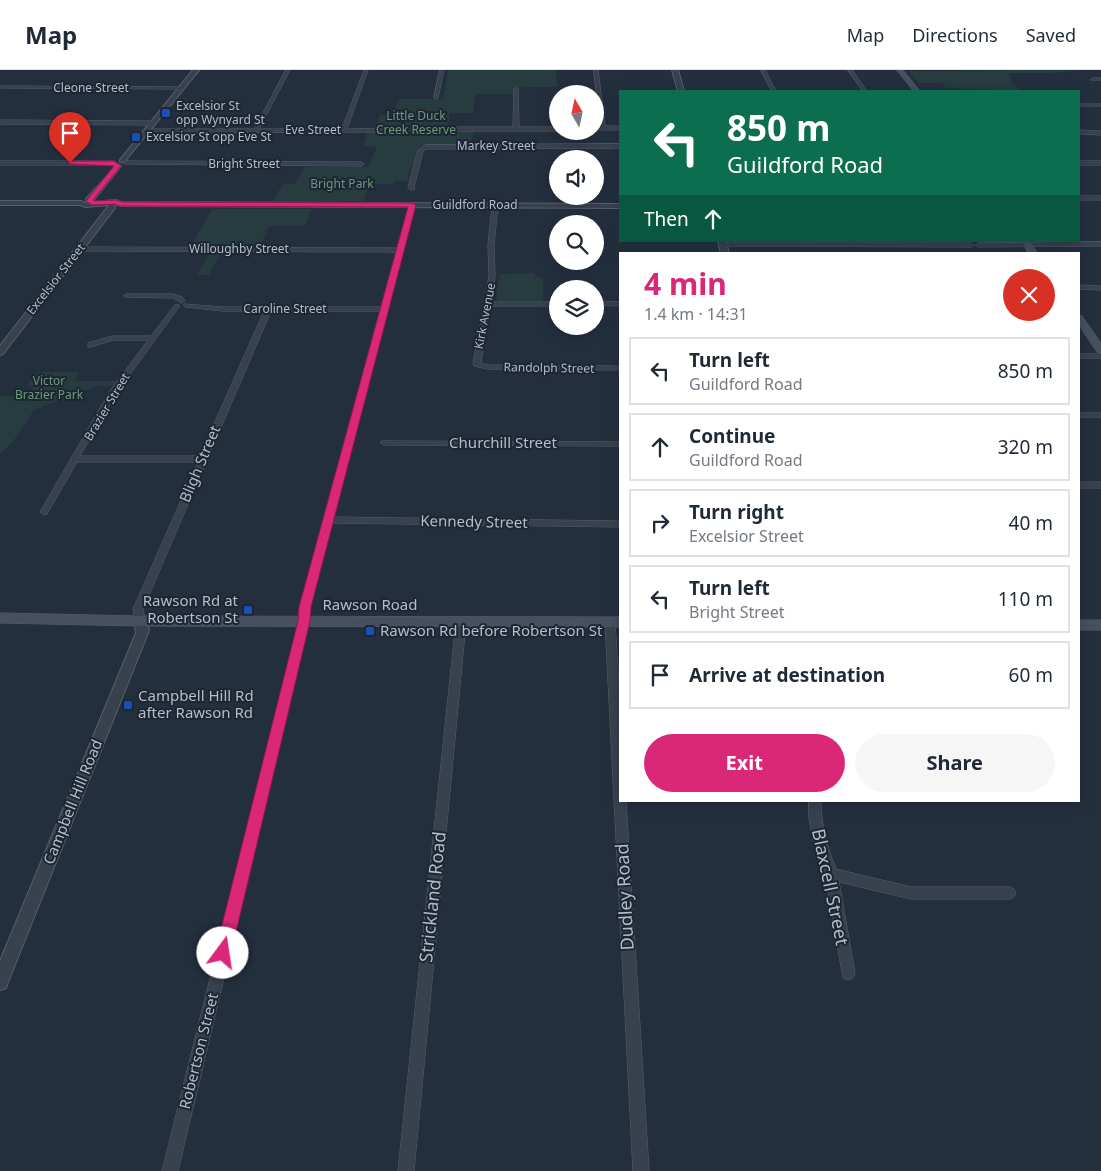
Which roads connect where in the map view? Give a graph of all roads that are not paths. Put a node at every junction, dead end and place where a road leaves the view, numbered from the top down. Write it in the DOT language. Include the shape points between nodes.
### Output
graph roads {
  1 [pos="288,70"];
  2 [pos="366,70"];
  3 [pos="442,70"];
  4 [pos="596,70"];
  5 [pos="675,70"];
  6 [pos="764,70"];
  7 [pos="850,70"];
  8 [pos="900,70"];
  9 [pos="193,74"];
  10 [pos="1093,79"];
  11 [pos="1101,79"];
  12 [pos="598,85"];
  13 [pos="0,88"];
  14 [pos="182,88"];
  15 [pos="516,89"];
  16 [pos="681,90"];
  17 [pos="774,90"];
  18 [pos="863,90"];
  19 [pos="916,90"];
  20 [pos="436,98"];
  21 [pos="1080,105"];
  22 [pos="1101,105"];
  23 [pos="0,122"];
  24 [pos="152,123"];
  25 [pos="604,128"];
  26 [pos="619,128"];
  27 [pos="449,129"];
  28 [pos="516,129"];
  29 [pos="549,129"];
  30 [pos="256,130"];
  31 [pos="344,130"];
  32 [pos="388,130"];
  33 [pos="148,131"];
  34 [pos="1080,132"];
  35 [pos="1101,133"];
  36 [pos="619,146"];
  37 [pos="0,163"];
  38 [pos="120,163"];
  39 [pos="1080,163"];
  40 [pos="1101,163"];
  41 [pos="361,164"];
  42 [pos="412,190"];
  43 [pos="1080,198"];
  44 [pos="1101,198"];
  45 [pos="87,202"];
  46 [pos="0,203"];
  47 [pos="114,204"];
  48 [pos="412,205"];
  49 [pos="495,205"];
  50 [pos="619,206"];
  51 [pos="722,243"];
  52 [pos="1027,243"];
  53 [pos="1101,244"];
  54 [pos="80,248"];
  55 [pos="399,250"];
  56 [pos="1080,288"];
  57 [pos="1101,288"];
  58 [pos="127,296"];
  59 [pos="604,303"];
  60 [pos="182,304"];
  61 [pos="487,304"];
  62 [pos="549,304"];
  63 [pos="619,304"];
  64 [pos="268,309"];
  65 [pos="384,309"];
  66 [pos="1080,319"];
  67 [pos="152,338"];
  68 [pos="92,345"];
  69 [pos="1101,350"];
  70 [pos="0,352"];
  71 [pos="1080,356"];
  72 [pos="1101,356"];
  73 [pos="478,365"];
  74 [pos="619,368"];
  75 [pos="1080,415"];
  76 [pos="1101,415"];
  77 [pos="385,443"];
  78 [pos="619,444"];
  79 [pos="76,459"];
  80 [pos="202,459"];
  81 [pos="1080,485"];
  82 [pos="1101,485"];
  83 [pos="44,512"];
  84 [pos="327,520"];
  85 [pos="619,524"];
  86 [pos="0,618"];
  87 [pos="140,621"];
  88 [pos="304,621"];
  89 [pos="460,622"];
  90 [pos="615,622"];
  91 [pos="1080,625"];
  92 [pos="1101,625"];
  93 [pos="619,706"];
  94 [pos="624,802"];
  95 [pos="815,802"];
  96 [pos="831,874"];
  97 [pos="1010,892"];
  98 [pos="848,973"];
  99 [pos="0,982"];
  100 [pos="170,1171"];
  101 [pos="406,1171"];
  102 [pos="641,1171"];
  1 -- 30 [label="street"];
  2 -- 31 [label="street"];
  3 -- 20 [label="street"];
  4 -- 12 [label="street"];
  5 -- 16 [label="street"];
  6 -- 17 [label="street"];
  7 -- 18 [label="street"];
  8 -- 19 [label="main road"];
  9 -- 14 [label="street"];
  10 -- 11 [label="street"];
  13 -- 14 [label="street, Cleone Street"];
  14 -- 24 [label="street"];
  15 -- 28 [label="street"];
  21 -- 22 [label="street"];
  23 -- 24 [label="street"];
  24 -- 33 [label="street"];
  25 -- 26 [label="street"];
  27 -- 28 [label="street"];
  28 -- 29 [label="street"];
  30 -- 31 [label="street, Eve Street"];
  30 -- 33 [label="street, Eve Street"];
  31 -- 32 [label="street, Eve Street"];
  33 -- 38 [label="street"];
  34 -- 35 [label="street"];
  36 -- 42 [label="street, Markey Street" via="433,146 422,150"];
  37 -- 38 [label="street, Bright Street"];
  38 -- 41 [label="street, Bright Street"];
  38 -- 45 [label="street"];
  39 -- 40 [label="street"];
  43 -- 44 [label="street"];
  45 -- 46 [label="street, Guildford Road"];
  45 -- 47 [label="street, Guildford Road"];
  47 -- 48 [label="street, Guildford Road"];
  47 -- 54 [label="street, Excelsior Street"];
  48 -- 49 [label="street, Guildford Road"];
  48 -- 55 [label="street, Robertson Street"];
  49 -- 50 [label="street, Guildford Road"];
  49 -- 61 [label="street, Kirk Avenue" via="492,276"];
  51 -- 52 [label="street"];
  52 -- 53 [label="street"];
  54 -- 55 [label="street, Willoughby Street"];
  54 -- 70 [label="street, Excelsior Street"];
  55 -- 65 [label="street, Robertson Street"];
  56 -- 57 [label="street"];
  58 -- 60 [label="street, Caroline Street" via="173,296 180,298"];
  59 -- 63 [label="street"];
  60 -- 64 [label="street, Caroline Street" via="217,309"];
  60 -- 67 [label="street, Brazier Street"];
  61 -- 62 [label="street"];
  61 -- 73 [label="street, Kirk Avenue" via="476,360"];
  64 -- 65 [label="street, Caroline Street"];
  64 -- 80 [label="street, Bligh Street"];
  65 -- 84 [label="street, Robertson Street"];
  66 -- 69 [label="main road"];
  67 -- 68 [label="street" via="112,338"];
  67 -- 79 [label="street, Brazier Street" via="114,391"];
  71 -- 72 [label="street"];
  73 -- 74 [label="street, Randolph Street"];
  75 -- 76 [label="street"];
  77 -- 78 [label="street, Churchill Street"];
  79 -- 80 [label="street"];
  79 -- 83 [label="street, Brazier Street"];
  80 -- 87 [label="street, Bligh Street" via="138,609"];
  81 -- 82 [label="street"];
  84 -- 85 [label="street, Kennedy Street"];
  84 -- 88 [label="street, Robertson Street"];
  86 -- 87 [label="main road, Rawson Road"];
  87 -- 88 [label="main road, Rawson Road"];
  87 -- 99 [label="street, Campbell Hill Road" via="142,633"];
  88 -- 89 [label="main road, Rawson Road"];
  88 -- 100 [label="street, Robertson Street"];
  89 -- 90 [label="main road, Rawson Road"];
  89 -- 101 [label="street, Strickland Road"];
  90 -- 93 [label="street, Dudley Road"];
  91 -- 92 [label="main road"];
  94 -- 102 [label="street, Dudley Road"];
  95 -- 96 [label="street, Blaxcell Street" via="819,841"];
  96 -- 97 [label="street" via="911,893"];
  96 -- 98 [label="street, Blaxcell Street"];
}
